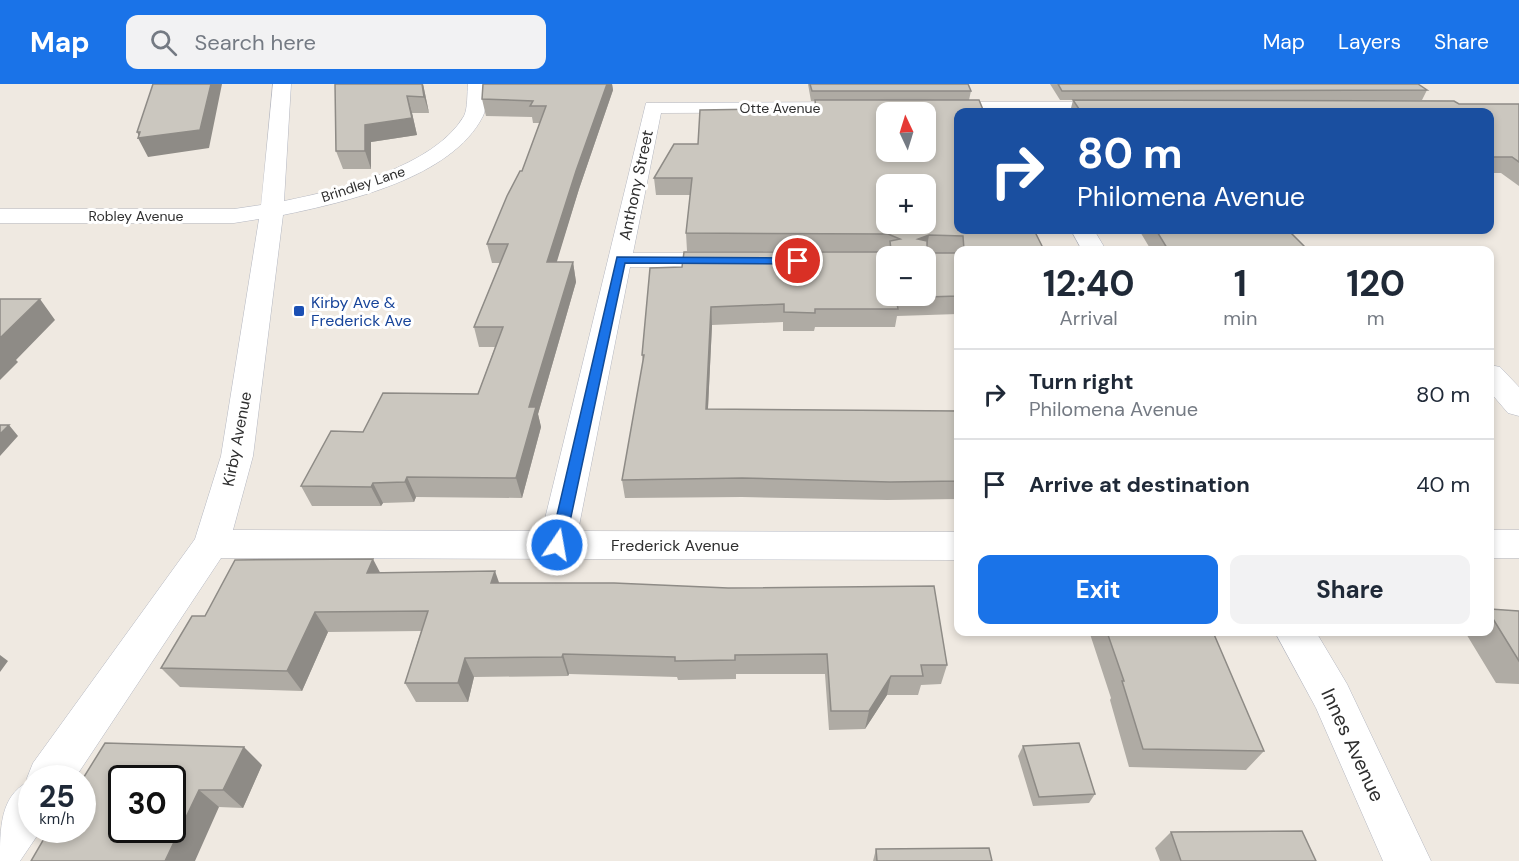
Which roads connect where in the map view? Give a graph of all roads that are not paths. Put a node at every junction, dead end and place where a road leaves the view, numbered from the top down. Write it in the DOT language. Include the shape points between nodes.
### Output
graph roads {
  1 [pos="282,84"];
  2 [pos="477,84"];
  3 [pos="653,107"];
  4 [pos="1138,107"];
  5 [pos="876,108"];
  6 [pos="936,108"];
  7 [pos="1100,108"];
  8 [pos="954,109"];
  9 [pos="272,212"];
  10 [pos="0,216"];
  11 [pos="620,260"];
  12 [pos="748,260"];
  13 [pos="1494,378"];
  14 [pos="1519,406"];
  15 [pos="211,544"];
  16 [pos="1494,544"];
  17 [pos="1519,544"];
  18 [pos="557,545"];
  19 [pos="954,546"];
  20 [pos="1297,636"];
  21 [pos="58,765"];
  22 [pos="18,823"];
  23 [pos="0,849"];
  24 [pos="1407,861"];
  1 -- 9 [label="street, Kirby Avenue"];
  2 -- 9 [label="street, Brindley Lane" via="478,109 468,129 446,150 405,172"];
  3 -- 5 [label="street, Otte Avenue"];
  3 -- 11 [label="street, Anthony Street"];
  4 -- 7 [label="street"];
  6 -- 8 [label="street"];
  9 -- 10 [label="street, Robley Avenue" via="234,216"];
  9 -- 15 [label="street, Kirby Avenue" via="237,456"];
  11 -- 12 [label="street"];
  11 -- 18 [label="street, Anthony Street"];
  13 -- 14 [label="street"];
  15 -- 18 [label="street, Frederick Avenue"];
  15 -- 21 [label="street, Kirby Avenue"];
  16 -- 17 [label="street"];
  18 -- 19 [label="street, Frederick Avenue"];
  20 -- 24 [label="street, Innes Avenue" via="1332,698"];
  22 -- 23 [label="street"];
}
